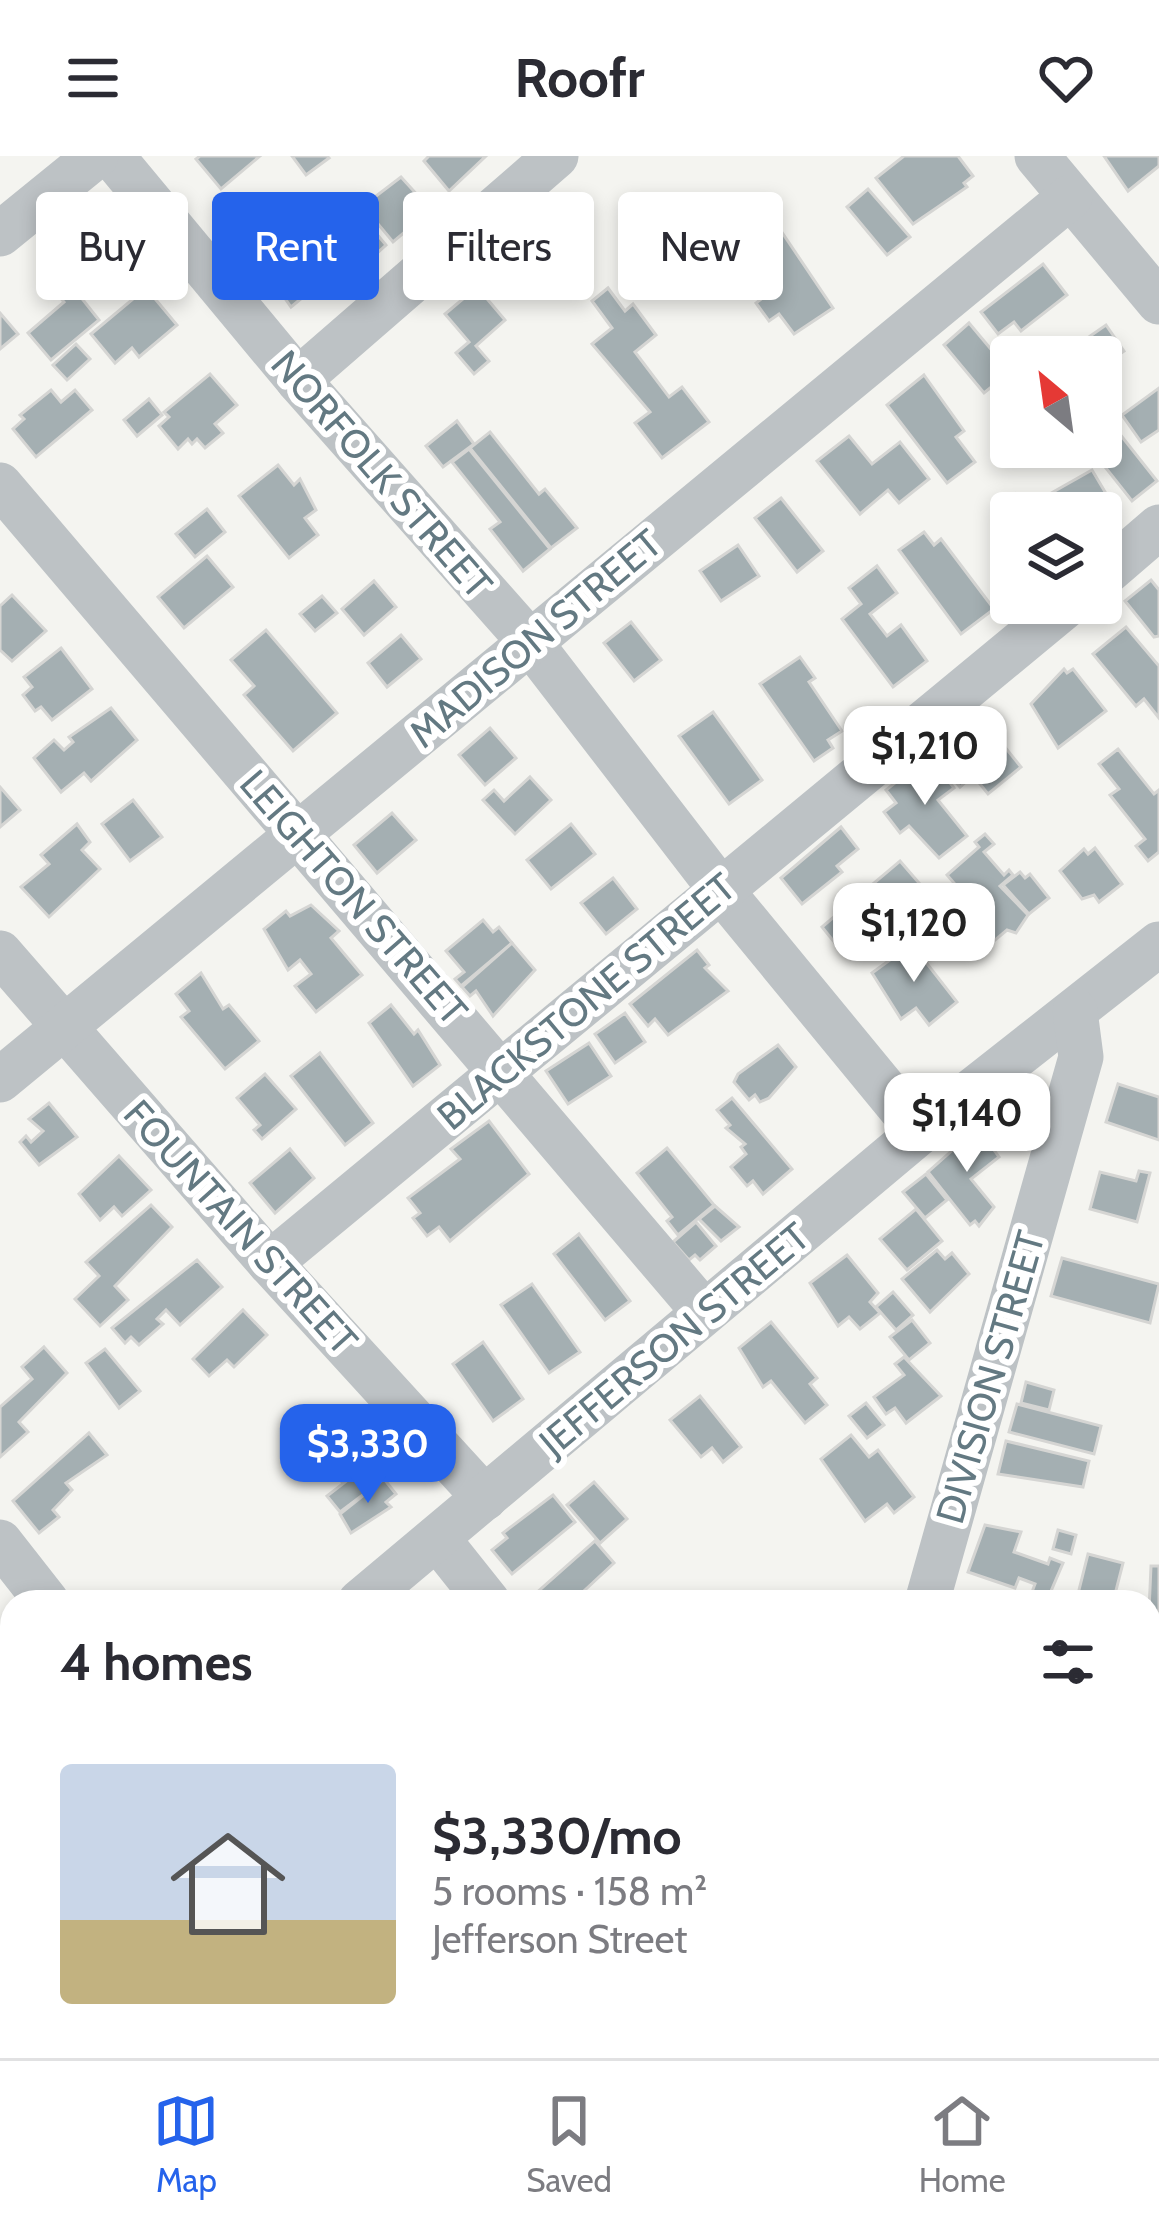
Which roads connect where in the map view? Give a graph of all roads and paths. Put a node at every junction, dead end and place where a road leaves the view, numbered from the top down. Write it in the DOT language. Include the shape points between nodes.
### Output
graph roads {
  1 [pos="96,156"];
  2 [pos="112,156"];
  3 [pos="556,156"];
  4 [pos="1037,156"];
  5 [pos="1070,197"];
  6 [pos="0,234"];
  7 [pos="1159,302"];
  8 [pos="298,380"];
  9 [pos="0,485"];
  10 [pos="1159,526"];
  11 [pos="1122,559"];
  12 [pos="1044,624"];
  13 [pos="529,641"];
  14 [pos="302,835"];
  15 [pos="720,890"];
  16 [pos="1159,944"];
  17 [pos="0,953"];
  18 [pos="1075,1011"];
  19 [pos="64,1027"];
  20 [pos="503,1072"];
  21 [pos="0,1080"];
  22 [pos="920,1132"];
  23 [pos="270,1263"];
  24 [pos="704,1312"];
  25 [pos="485,1498"];
  26 [pos="436,1538"];
  27 [pos="0,1542"];
  28 [pos="38,1590"];
  29 [pos="374,1590"];
  30 [pos="478,1590"];
  31 [pos="930,1590"];
  1 -- 6 [label="street"];
  2 -- 8 [label="street, NORFOLK STREET"];
  3 -- 8 [label="street"];
  4 -- 5 [label="street"];
  5 -- 7 [label="street"];
  5 -- 13 [label="street, MADISON STREET"];
  8 -- 13 [label="street, NORFOLK STREET"];
  9 -- 14 [label="street, LEIGHTON STREET"];
  10 -- 11 [label="street"];
  12 -- 15 [label="street, BLACKSTONE STREET"];
  13 -- 14 [label="street, MADISON STREET"];
  13 -- 15 [label="street, NORFOLK STREET"];
  14 -- 19 [label="street, MADISON STREET"];
  14 -- 20 [label="street, LEIGHTON STREET"];
  15 -- 20 [label="street, BLACKSTONE STREET"];
  15 -- 22 [label="street, NORFOLK STREET"];
  16 -- 18 [label="street, JEFFERSON STREET"];
  17 -- 19 [label="street, FOUNTAIN STREET"];
  18 -- 22 [label="street, JEFFERSON STREET"];
  18 -- 31 [label="street, DIVISION STREET" via="1081,1057"];
  19 -- 21 [label="street, MADISON STREET"];
  19 -- 23 [label="street, FOUNTAIN STREET"];
  20 -- 23 [label="street, BLACKSTONE STREET"];
  20 -- 24 [label="street, LEIGHTON STREET"];
  22 -- 24 [label="street, JEFFERSON STREET"];
  23 -- 25 [label="street, FOUNTAIN STREET"];
  24 -- 25 [label="street, JEFFERSON STREET"];
  25 -- 26 [label="street, JEFFERSON STREET"];
  26 -- 29 [label="street, JEFFERSON STREET"];
  26 -- 30 [label="street"];
  27 -- 28 [label="street"];
}
